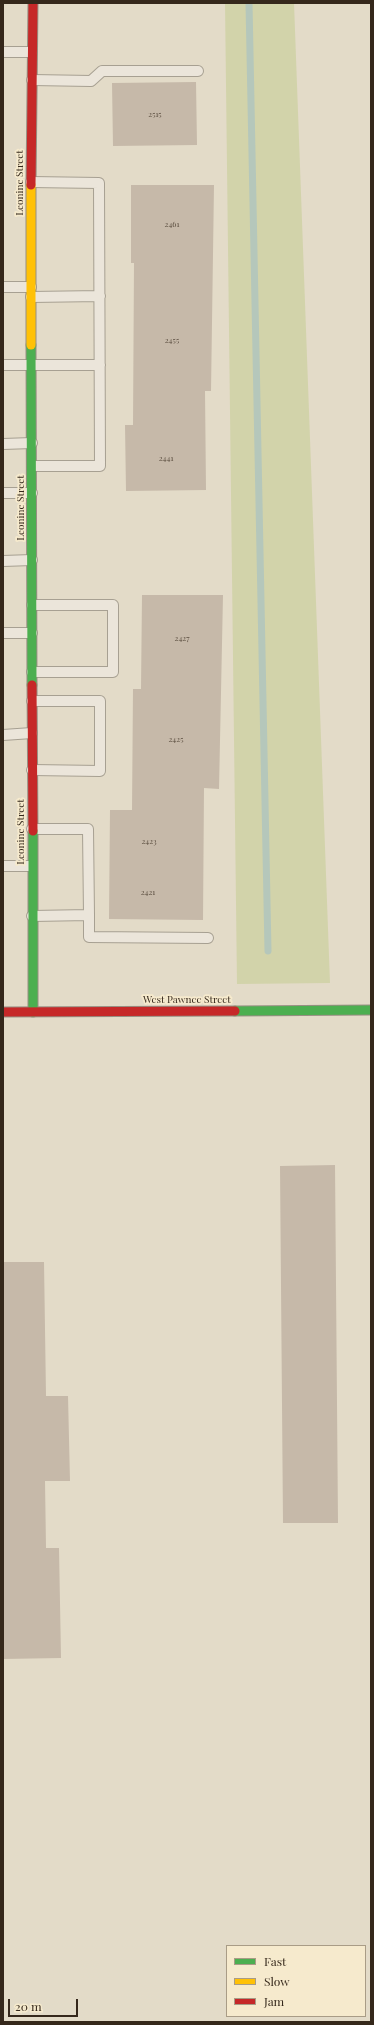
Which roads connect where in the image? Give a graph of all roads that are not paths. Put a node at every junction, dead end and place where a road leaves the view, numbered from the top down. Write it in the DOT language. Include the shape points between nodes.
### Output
graph roads {
  1 [pos="33,3"];
  2 [pos="3,52"];
  3 [pos="32,52"];
  4 [pos="198,71"];
  5 [pos="32,80"];
  6 [pos="31,182"];
  7 [pos="3,287"];
  8 [pos="31,292"];
  9 [pos="100,296"];
  10 [pos="31,364"];
  11 [pos="100,364"];
  12 [pos="3,365"];
  13 [pos="32,443"];
  14 [pos="3,444"];
  15 [pos="32,466"];
  16 [pos="3,493"];
  17 [pos="32,493"];
  18 [pos="32,560"];
  19 [pos="3,561"];
  20 [pos="32,606"];
  21 [pos="3,633"];
  22 [pos="32,633"];
  23 [pos="32,672"];
  24 [pos="32,701"];
  25 [pos="32,733"];
  26 [pos="3,735"];
  27 [pos="32,770"];
  28 [pos="32,829"];
  29 [pos="3,866"];
  30 [pos="32,866"];
  31 [pos="89,915"];
  32 [pos="32,916"];
  33 [pos="208,938"];
  34 [pos="371,1010"];
  35 [pos="3,1012"];
  36 [pos="33,1012"];
  1 -- 3 [label="street, Leonine Street"];
  2 -- 3 [label="lane"];
  3 -- 5 [label="street, Leonine Street"];
  4 -- 5 [label="lane" via="102,71 91,81"];
  5 -- 6 [label="street, Leonine Street"];
  6 -- 8 [label="street, Leonine Street"];
  6 -- 9 [label="lane" via="99,183"];
  7 -- 8 [label="lane"];
  8 -- 9 [label="lane"];
  8 -- 10 [label="street, Leonine Street"];
  9 -- 11 [label="lane"];
  10 -- 11 [label="lane"];
  10 -- 12 [label="lane"];
  10 -- 13 [label="street, Leonine Street"];
  11 -- 15 [label="lane" via="100,466"];
  13 -- 14 [label="lane"];
  13 -- 15 [label="street, Leonine Street"];
  15 -- 17 [label="street, Leonine Street"];
  16 -- 17 [label="lane"];
  17 -- 18 [label="street, Leonine Street"];
  18 -- 19 [label="lane"];
  18 -- 20 [label="street, Leonine Street"];
  20 -- 22 [label="street, Leonine Street"];
  20 -- 23 [label="lane" via="113,605 113,672"];
  21 -- 22 [label="lane"];
  22 -- 23 [label="street, Leonine Street"];
  23 -- 24 [label="street, Leonine Street"];
  24 -- 25 [label="street, Leonine Street"];
  24 -- 27 [label="lane" via="100,701 100,771"];
  25 -- 26 [label="lane"];
  25 -- 27 [label="street, Leonine Street"];
  27 -- 28 [label="street, Leonine Street"];
  28 -- 30 [label="street, Leonine Street"];
  28 -- 31 [label="lane" via="88,829"];
  29 -- 30 [label="lane"];
  30 -- 32 [label="street, Leonine Street"];
  31 -- 32 [label="lane"];
  31 -- 33 [label="lane" via="89,937"];
  32 -- 36 [label="street, Leonine Street"];
  34 -- 36 [label="street, West Pawnee Street"];
  35 -- 36 [label="street, West Pawnee Street"];
}
